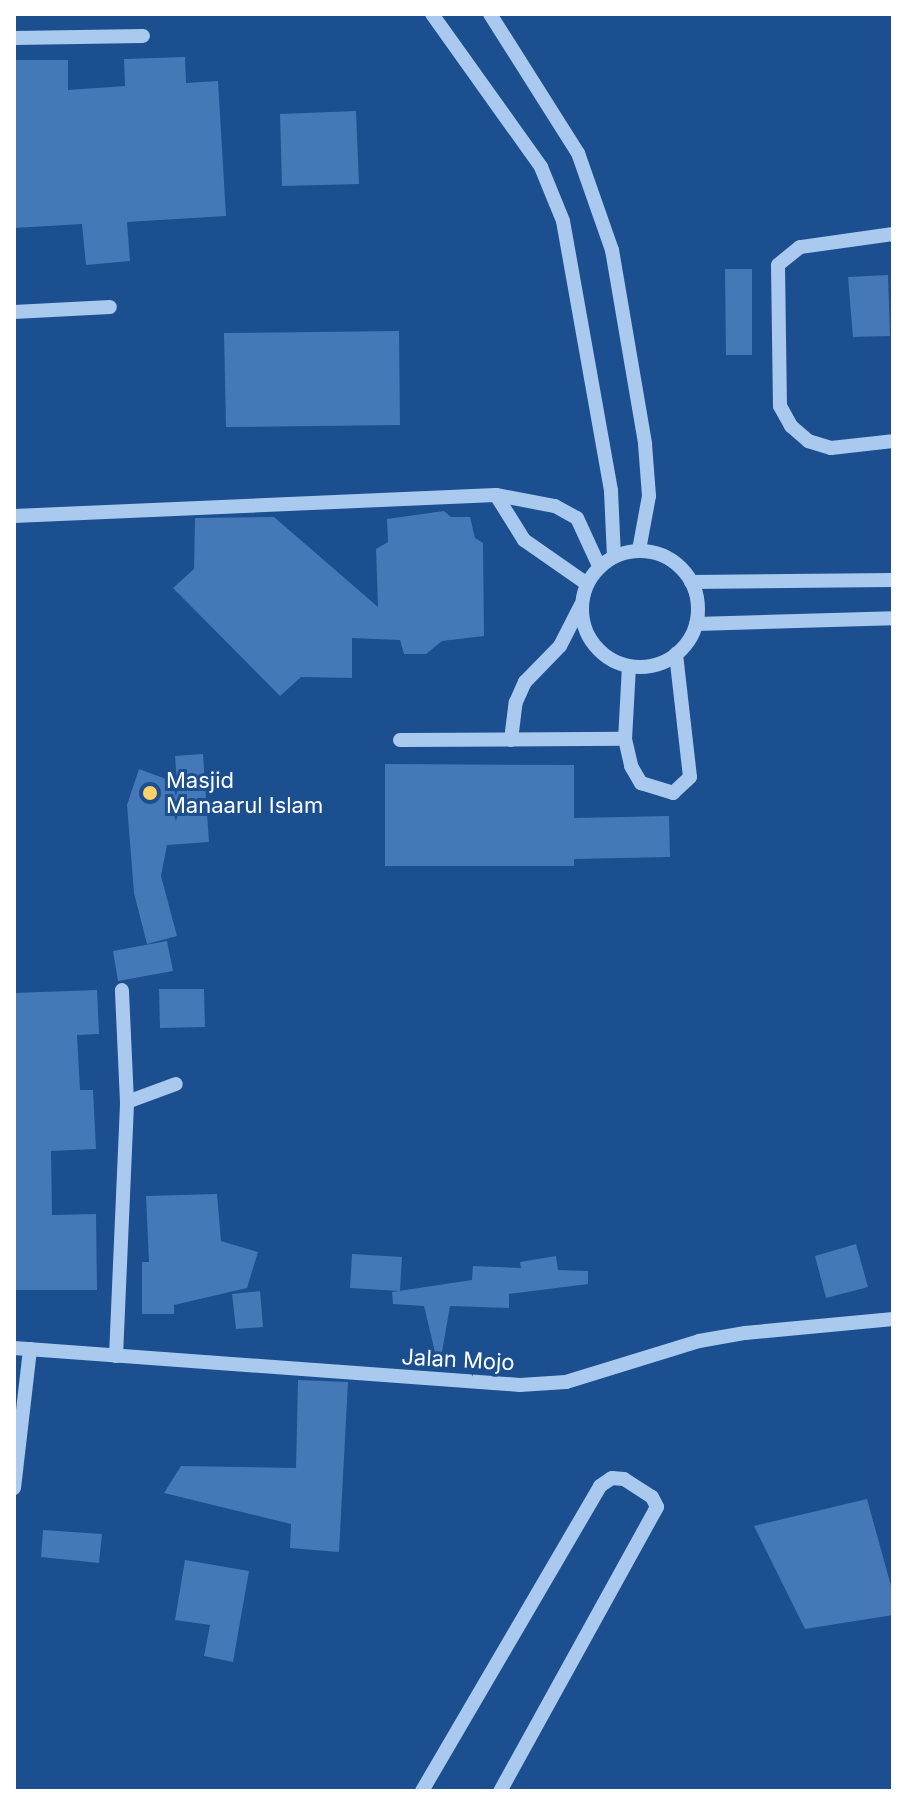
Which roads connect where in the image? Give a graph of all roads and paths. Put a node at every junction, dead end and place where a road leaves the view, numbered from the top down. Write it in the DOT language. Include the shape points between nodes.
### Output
graph roads {
  1 [pos="432,14"];
  2 [pos="490,14"];
  3 [pos="143,36"];
  4 [pos="14,38"];
  5 [pos="893,234"];
  6 [pos="110,307"];
  7 [pos="14,312"];
  8 [pos="893,441"];
  9 [pos="496,495"];
  10 [pos="14,516"];
  11 [pos="639,550"];
  12 [pos="614,556"];
  13 [pos="599,566"];
  14 [pos="893,580"];
  15 [pos="691,582"];
  16 [pos="587,584"];
  17 [pos="581,604"];
  18 [pos="893,618"];
  19 [pos="696,624"];
  20 [pos="676,654"];
  21 [pos="629,666"];
  22 [pos="625,739"];
  23 [pos="400,740"];
  24 [pos="511,740"];
  25 [pos="122,990"];
  26 [pos="176,1084"];
  27 [pos="127,1102"];
  28 [pos="893,1319"];
  29 [pos="14,1348"];
  30 [pos="30,1349"];
  31 [pos="116,1356"];
  32 [pos="16,1458"];
  33 [pos="14,1488"];
  34 [pos="422,1791"];
  35 [pos="500,1791"];
  1 -- 12 [label="street" via="541,167 563,221 611,491"];
  2 -- 11 [label="street" via="578,153 612,250 645,444 649,496"];
  3 -- 4 [label="street"];
  5 -- 8 [label="street" via="800,247 778,265 780,406 791,426 808,441 831,448"];
  6 -- 7 [label="street"];
  9 -- 10 [label="street"];
  9 -- 13 [label="street" via="555,506 577,518"];
  9 -- 16 [label="street" via="524,540"];
  11 -- 12 [label="street"];
  11 -- 15 [label="street" via="660,554"];
  12 -- 13 [label="street"];
  13 -- 16 [label="street"];
  14 -- 15 [label="street"];
  15 -- 19 [label="street"];
  16 -- 17 [label="street"];
  17 -- 21 [label="street" via="594,644"];
  17 -- 24 [label="street" via="560,646 525,682 516,702"];
  18 -- 19 [label="street"];
  19 -- 20 [label="street"];
  20 -- 21 [label="street" via="654,665"];
  20 -- 22 [label="street" via="690,777 673,793 641,783"];
  21 -- 22 [label="street"];
  22 -- 24 [label="street"];
  23 -- 24 [label="street"];
  25 -- 27 [label="street"];
  26 -- 27 [label="street"];
  27 -- 31 [label="street"];
  28 -- 31 [label="street, Jalan Mojo" via="699,1341 566,1382 520,1385"];
  29 -- 30 [label="street, Jalan Mojo"];
  30 -- 31 [label="street, Jalan Mojo"];
  30 -- 32 [label="street"];
  32 -- 33 [label="street"];
  34 -- 35 [label="street" via="600,1486 612,1478 624,1479 652,1497 657,1507"];
}
